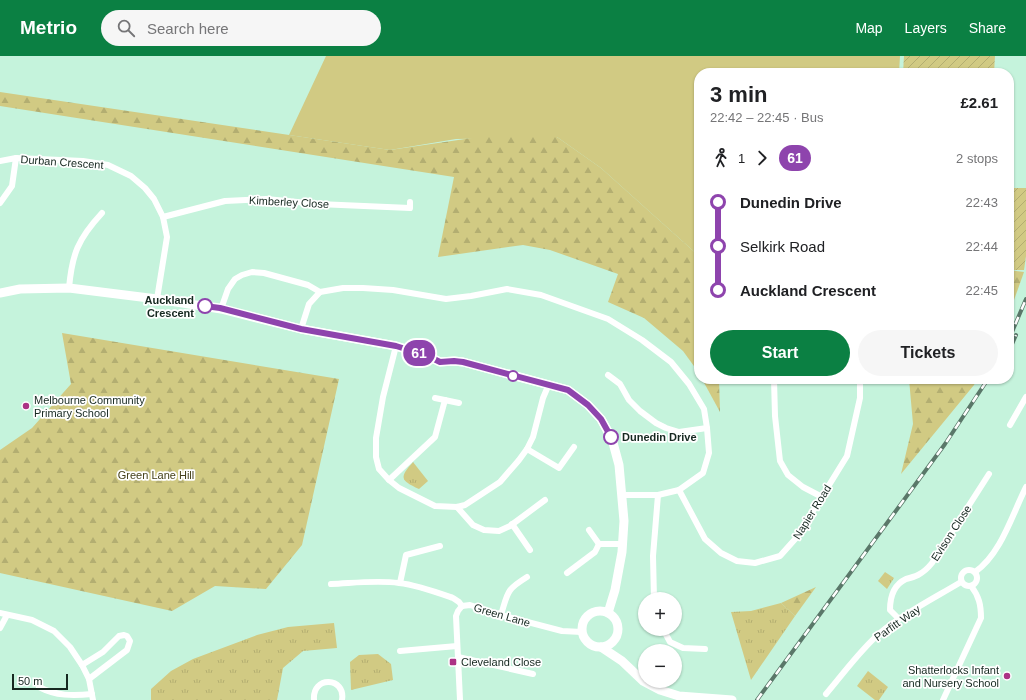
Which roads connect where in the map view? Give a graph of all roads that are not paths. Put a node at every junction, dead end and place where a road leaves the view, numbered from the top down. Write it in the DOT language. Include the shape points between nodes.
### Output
graph roads {
  1 [pos="16,158"];
  2 [pos="0,161"];
  3 [pos="410,202"];
  4 [pos="0,203"];
  5 [pos="102,213"];
  6 [pos="163,217"];
  7 [pos="69,288"];
  8 [pos="320,292"];
  9 [pos="0,293"];
  10 [pos="157,298"];
  11 [pos="220,308"];
  12 [pos="301,329"];
  13 [pos="396,346"];
  14 [pos="608,375"];
  15 [pos="549,384"];
  16 [pos="774,384"];
  17 [pos="860,384"];
  18 [pos="1026,397"];
  19 [pos="435,398"];
  20 [pos="445,400"];
  21 [pos="459,404"];
  22 [pos="1010,425"];
  23 [pos="708,428"];
  24 [pos="574,447"];
  25 [pos="527,449"];
  26 [pos="989,474"];
  27 [pos="389,480"];
  28 [pos="1026,487"];
  29 [pos="679,490"];
  30 [pos="623,495"];
  31 [pos="658,495"];
  32 [pos="822,496"];
  33 [pos="546,500"];
  34 [pos="457,507"];
  35 [pos="512,524"];
  36 [pos="589,530"];
  37 [pos="599,544"];
  38 [pos="622,544"];
  39 [pos="440,546"];
  40 [pos="530,550"];
  41 [pos="975,572"];
  42 [pos="567,573"];
  43 [pos="527,577"];
  44 [pos="961,582"];
  45 [pos="400,583"];
  46 [pos="331,584"];
  47 [pos="971,586"];
  48 [pos="654,592"];
  49 [pos="462,606"];
  50 [pos="608,612"];
  51 [pos="0,613"];
  52 [pos="8,615"];
  53 [pos="501,615"];
  54 [pos="899,619"];
  55 [pos="0,628"];
  56 [pos="582,632"];
  57 [pos="667,636"];
  58 [pos="613,641"];
  59 [pos="457,646"];
  60 [pos="601,647"];
  61 [pos="705,649"];
  62 [pos="400,652"];
  63 [pos="458,657"];
  64 [pos="622,661"];
  65 [pos="82,665"];
  66 [pos="532,674"];
  67 [pos="90,679"];
  68 [pos="39,687"];
  69 [pos="826,694"];
  70 [pos="93,697"];
  71 [pos="699,699"];
  72 [pos="714,699"];
  73 [pos="314,700"];
  74 [pos="342,700"];
  75 [pos="460,700"];
  76 [pos="732,700"];
  77 [pos="943,700"];
  1 -- 2 [label="street, Durban Crescent"];
  1 -- 4 [label="street" via="12,186"];
  1 -- 6 [label="street, Durban Crescent" via="83,161 108,165 132,176 145,188"];
  3 -- 6 [label="street, Kimberley Close" via="410,208 266,199 225,201"];
  5 -- 7 [label="street" via="84,235 77,249 71,267"];
  6 -- 10 [label="street, Durban Crescent" via="167,237"];
  7 -- 9 [label="street" via="20,289"];
  7 -- 10 [label="street"];
  8 -- 11 [label="street" via="308,284 252,272 235,279"];
  8 -- 12 [label="street" via="309,304"];
  8 -- 23 [label="street" via="363,288 446,299 507,289 541,295 608,319 671,362 690,384 704,409"];
  10 -- 11 [label="street"];
  11 -- 12 [label="street"];
  12 -- 13 [label="street"];
  13 -- 15 [label="street" via="440,362 463,362"];
  13 -- 27 [label="street" via="376,438 379,469"];
  14 -- 23 [label="street" via="620,384 640,411 656,423 680,432"];
  15 -- 25 [label="street"];
  15 -- 30 [label="street" via="568,390 601,419 612,439"];
  16 -- 32 [label="street" via="780,461 788,475 803,487"];
  17 -- 32 [label="street, Napier Road" via="860,398 847,456"];
  18 -- 22 [label="street"];
  19 -- 20 [label="street"];
  20 -- 21 [label="street"];
  20 -- 27 [label="street" via="435,437"];
  23 -- 29 [label="street" via="709,453 703,473"];
  24 -- 25 [label="street" via="559,468"];
  25 -- 34 [label="street" via="500,482 465,505"];
  26 -- 54 [label="street, Evison Close" via="932,563 917,576 904,580 895,588 890,598 890,610"];
  27 -- 34 [label="street" via="399,488 435,506"];
  28 -- 41 [label="street" via="1000,543"];
  29 -- 31 [label="street"];
  29 -- 32 [label="street, Napier Road" via="705,539 721,553 737,561 755,563 780,556 797,537"];
  30 -- 31 [label="street"];
  30 -- 38 [label="street"];
  31 -- 48 [label="street" via="653,556"];
  33 -- 35 [label="street"];
  34 -- 35 [label="street" via="473,525 484,530 499,531"];
  35 -- 40 [label="street"];
  36 -- 37 [label="street"];
  37 -- 38 [label="street"];
  37 -- 42 [label="street" via="594,552"];
  38 -- 50 [label="street" via="615,590"];
  39 -- 45 [label="street" via="406,556"];
  41 -- 44 [label="street" via="968,569 963,572 960,576"];
  41 -- 47 [label="street" via="977,581"];
  43 -- 53 [label="street" via="512,587"];
  44 -- 47 [label="street" via="965,586"];
  44 -- 54 [label="street, Parfitt Way"];
  45 -- 46 [label="street, Green Lane"];
  45 -- 49 [label="street, Green Lane" via="453,598"];
  47 -- 77 [label="street" via="978,596 981,618"];
  49 -- 53 [label="street, Green Lane" via="470,605"];
  49 -- 59 [label="street" via="456,613"];
  50 -- 56 [label="street" via="592,612 584,620"];
  50 -- 58 [label="street" via="616,620 617,625"];
  51 -- 52 [label="street"];
  52 -- 55 [label="street"];
  52 -- 65 [label="street" via="32,620 54,631 70,647"];
  53 -- 56 [label="street, Green Lane" via="562,631"];
  54 -- 69 [label="street, Parfitt Way" via="863,648"];
  56 -- 60 [label="street" via="590,644"];
  57 -- 61 [label="street" via="670,642 683,648"];
  58 -- 60 [label="street"];
  58 -- 64 [label="street"];
  59 -- 62 [label="street"];
  59 -- 63 [label="street"];
  60 -- 64 [label="street"];
  63 -- 66 [label="street"];
  63 -- 75 [label="street"];
  64 -- 71 [label="street" via="643,681 660,690"];
  65 -- 67 [label="street"];
  65 -- 67 [label="street" via="103,652 119,636 127,636 130,641 127,650"];
  67 -- 70 [label="street"];
  68 -- 70 [label="street" via="49,692"];
  71 -- 72 [label="street"];
  72 -- 76 [label="street"];
  73 -- 74 [label="street" via="316,688 327,682 338,686"];
}
